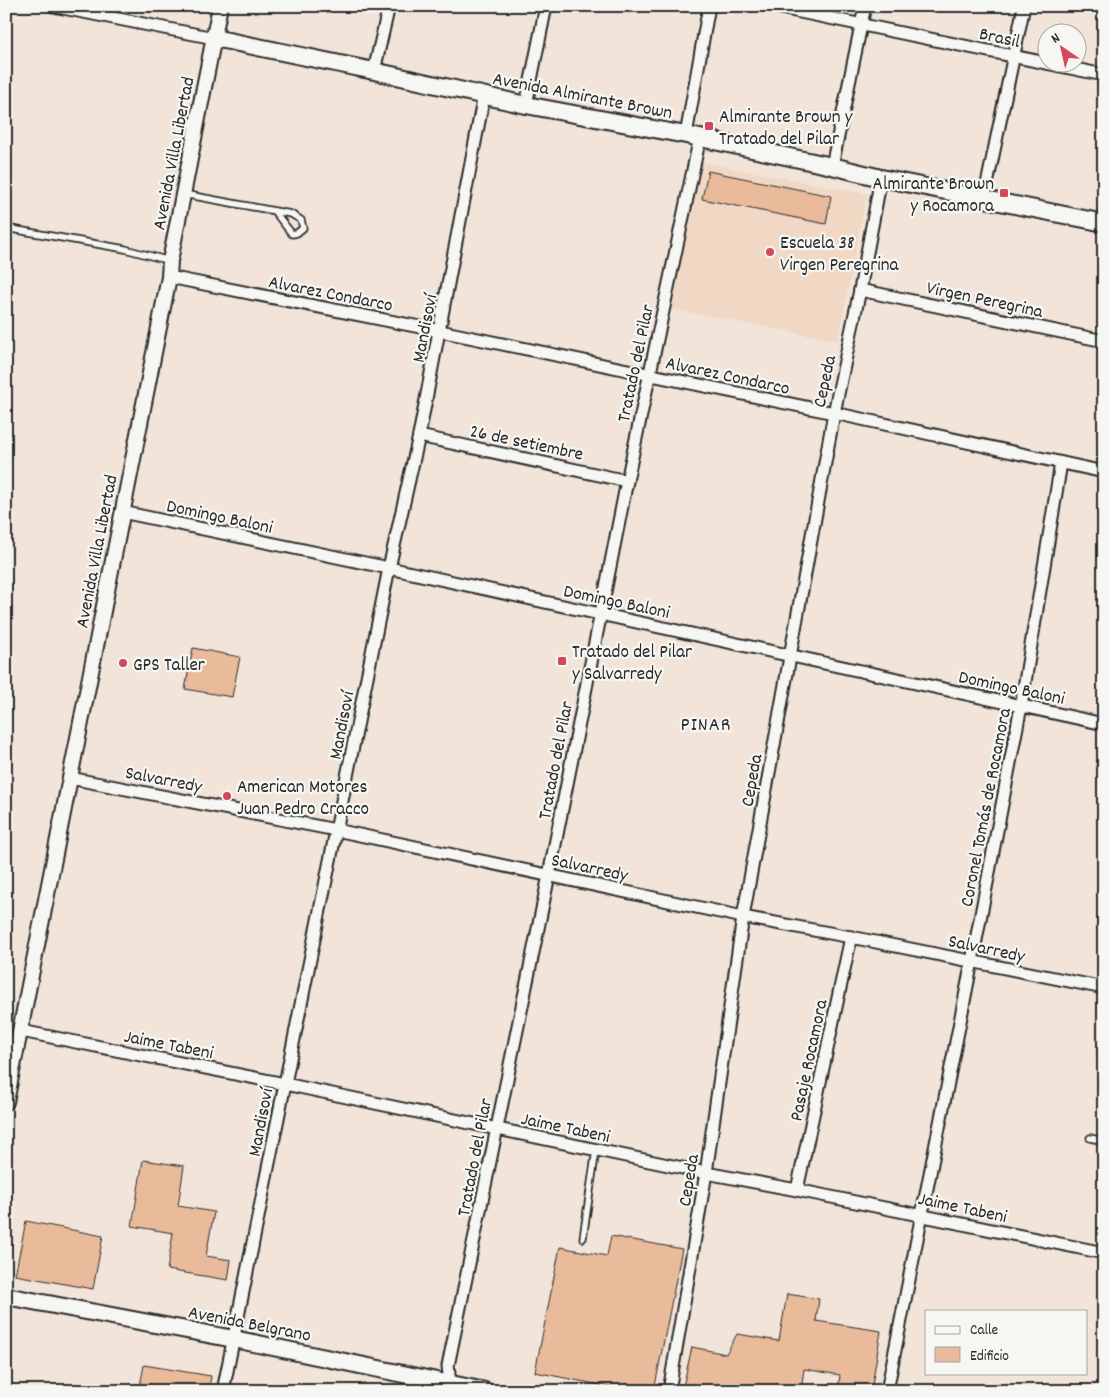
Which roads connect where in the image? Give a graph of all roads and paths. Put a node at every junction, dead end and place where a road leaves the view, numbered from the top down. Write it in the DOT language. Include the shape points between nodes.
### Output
graph roads {
  1 [pos="53,6"];
  2 [pos="220,6"];
  3 [pos="388,6"];
  4 [pos="546,6"];
  5 [pos="709,6"];
  6 [pos="771,6"];
  7 [pos="865,6"];
  8 [pos="1024,6"];
  9 [pos="862,25"];
  10 [pos="214,38"];
  11 [pos="1013,56"];
  12 [pos="374,71"];
  13 [pos="1104,75"];
  14 [pos="484,95"];
  15 [pos="526,105"];
  16 [pos="693,136"];
  17 [pos="832,166"];
  18 [pos="881,178"];
  19 [pos="183,194"];
  20 [pos="984,199"];
  21 [pos="274,211"];
  22 [pos="1104,223"];
  23 [pos="6,228"];
  24 [pos="170,261"];
  25 [pos="168,277"];
  26 [pos="860,290"];
  27 [pos="440,331"];
  28 [pos="1104,341"];
  29 [pos="649,375"];
  30 [pos="834,414"];
  31 [pos="420,436"];
  32 [pos="1061,463"];
  33 [pos="1104,472"];
  34 [pos="627,481"];
  35 [pos="122,512"];
  36 [pos="389,568"];
  37 [pos="601,614"];
  38 [pos="790,656"];
  39 [pos="1021,706"];
  40 [pos="1104,724"];
  41 [pos="70,778"];
  42 [pos="336,830"];
  43 [pos="548,875"];
  44 [pos="743,917"];
  45 [pos="851,937"];
  46 [pos="972,961"];
  47 [pos="1104,988"];
  48 [pos="21,1031"];
  49 [pos="285,1084"];
  50 [pos="6,1102"];
  51 [pos="496,1129"];
  52 [pos="1090,1138"];
  53 [pos="1104,1141"];
  54 [pos="596,1150"];
  55 [pos="706,1173"];
  56 [pos="797,1190"];
  57 [pos="922,1216"];
  58 [pos="583,1238"];
  59 [pos="1104,1253"];
  60 [pos="6,1296"];
  61 [pos="234,1339"];
  62 [pos="449,1387"];
  63 [pos="223,1391"];
  64 [pos="485,1391"];
  65 [pos="669,1391"];
  66 [pos="888,1391"];
  1 -- 10 [label="street, Avenida Almirante Brown"];
  2 -- 10 [label="street, Avenida Villa Libertad"];
  3 -- 12 [label="street"];
  4 -- 15 [label="street"];
  5 -- 16 [label="street, Tratado del Pilar"];
  6 -- 9 [label="street, Brasil"];
  7 -- 9 [label="street"];
  8 -- 11 [label="street"];
  9 -- 11 [label="street, Brasil"];
  9 -- 17 [label="street"];
  10 -- 12 [label="main road, Avenida Almirante Brown"];
  10 -- 19 [label="street, Avenida Villa Libertad"];
  11 -- 13 [label="street, Brasil"];
  11 -- 20 [label="street"];
  12 -- 14 [label="main road, Avenida Almirante Brown"];
  14 -- 15 [label="main road, Avenida Almirante Brown"];
  14 -- 27 [label="street, Mandisoví"];
  15 -- 16 [label="main road, Avenida Almirante Brown"];
  16 -- 17 [label="main road, Avenida Almirante Brown"];
  16 -- 29 [label="street, Tratado del Pilar"];
  17 -- 18 [label="main road, Avenida Almirante Brown"];
  18 -- 20 [label="main road, Avenida Almirante Brown"];
  18 -- 26 [label="street, Cepeda"];
  19 -- 21 [label="lane"];
  19 -- 24 [label="street, Avenida Villa Libertad"];
  20 -- 22 [label="main road, Avenida Almirante Brown"];
  21 -- 21 [label="lane" via="291,214 301,220 303,228 292,234"];
  23 -- 24 [label="lane" via="125,249"];
  24 -- 25 [label="street, Avenida Villa Libertad"];
  25 -- 27 [label="street, Alvarez Condarco"];
  25 -- 35 [label="street, Avenida Villa Libertad"];
  26 -- 28 [label="street, Virgen Peregrina"];
  26 -- 30 [label="street, Cepeda"];
  27 -- 29 [label="street, Alvarez Condarco"];
  27 -- 31 [label="street, Mandisoví"];
  29 -- 30 [label="street, Alvarez Condarco"];
  29 -- 34 [label="street, Tratado del Pilar"];
  30 -- 32 [label="street, Alvarez Condarco"];
  30 -- 38 [label="street, Cepeda"];
  31 -- 34 [label="street, 26 de setiembre"];
  31 -- 36 [label="street, Mandisoví"];
  32 -- 33 [label="street, Alvarez Condarco"];
  32 -- 39 [label="street, Coronel Tomás de Rocamora"];
  34 -- 37 [label="street, Tratado del Pilar"];
  35 -- 36 [label="street, Domingo Baloni"];
  35 -- 41 [label="street, Avenida Villa Libertad"];
  36 -- 37 [label="street, Domingo Baloni"];
  36 -- 42 [label="street, Mandisoví"];
  37 -- 38 [label="street, Domingo Baloni"];
  37 -- 43 [label="street, Tratado del Pilar"];
  38 -- 39 [label="street, Domingo Baloni"];
  38 -- 44 [label="street, Cepeda"];
  39 -- 40 [label="street, Domingo Baloni"];
  39 -- 46 [label="street, Coronel Tomás de Rocamora"];
  41 -- 42 [label="street, Salvarredy"];
  41 -- 48 [label="street, Avenida Villa Libertad"];
  42 -- 43 [label="street, Salvarredy"];
  42 -- 49 [label="street, Mandisoví"];
  43 -- 44 [label="street, Salvarredy"];
  43 -- 51 [label="street, Tratado del Pilar"];
  44 -- 45 [label="street, Salvarredy"];
  44 -- 55 [label="street, Cepeda"];
  45 -- 46 [label="street, Salvarredy"];
  45 -- 56 [label="street, Pasaje Rocamora"];
  46 -- 47 [label="street, Salvarredy"];
  46 -- 57 [label="street, Coronel Tomás de Rocamora"];
  48 -- 49 [label="street, Jaime Tabeni"];
  48 -- 50 [label="street, Avenida Villa Libertad"];
  49 -- 51 [label="street, Jaime Tabeni"];
  49 -- 61 [label="street, Mandisoví"];
  51 -- 54 [label="street, Jaime Tabeni"];
  51 -- 62 [label="street, Tratado del Pilar" via="448,1366"];
  52 -- 53 [label="lane"];
  54 -- 55 [label="street, Jaime Tabeni"];
  54 -- 58 [label="lane"];
  55 -- 56 [label="street, Jaime Tabeni"];
  55 -- 65 [label="street, Cepeda"];
  56 -- 57 [label="street, Jaime Tabeni"];
  57 -- 59 [label="street, Jaime Tabeni"];
  57 -- 66 [label="street, Coronel Tomás de Rocamora"];
  60 -- 61 [label="main road, Avenida Belgrano"];
  61 -- 62 [label="main road, Avenida Belgrano"];
  61 -- 63 [label="street, Mandisoví"];
  62 -- 64 [label="main road, Avenida Belgrano"];
}
